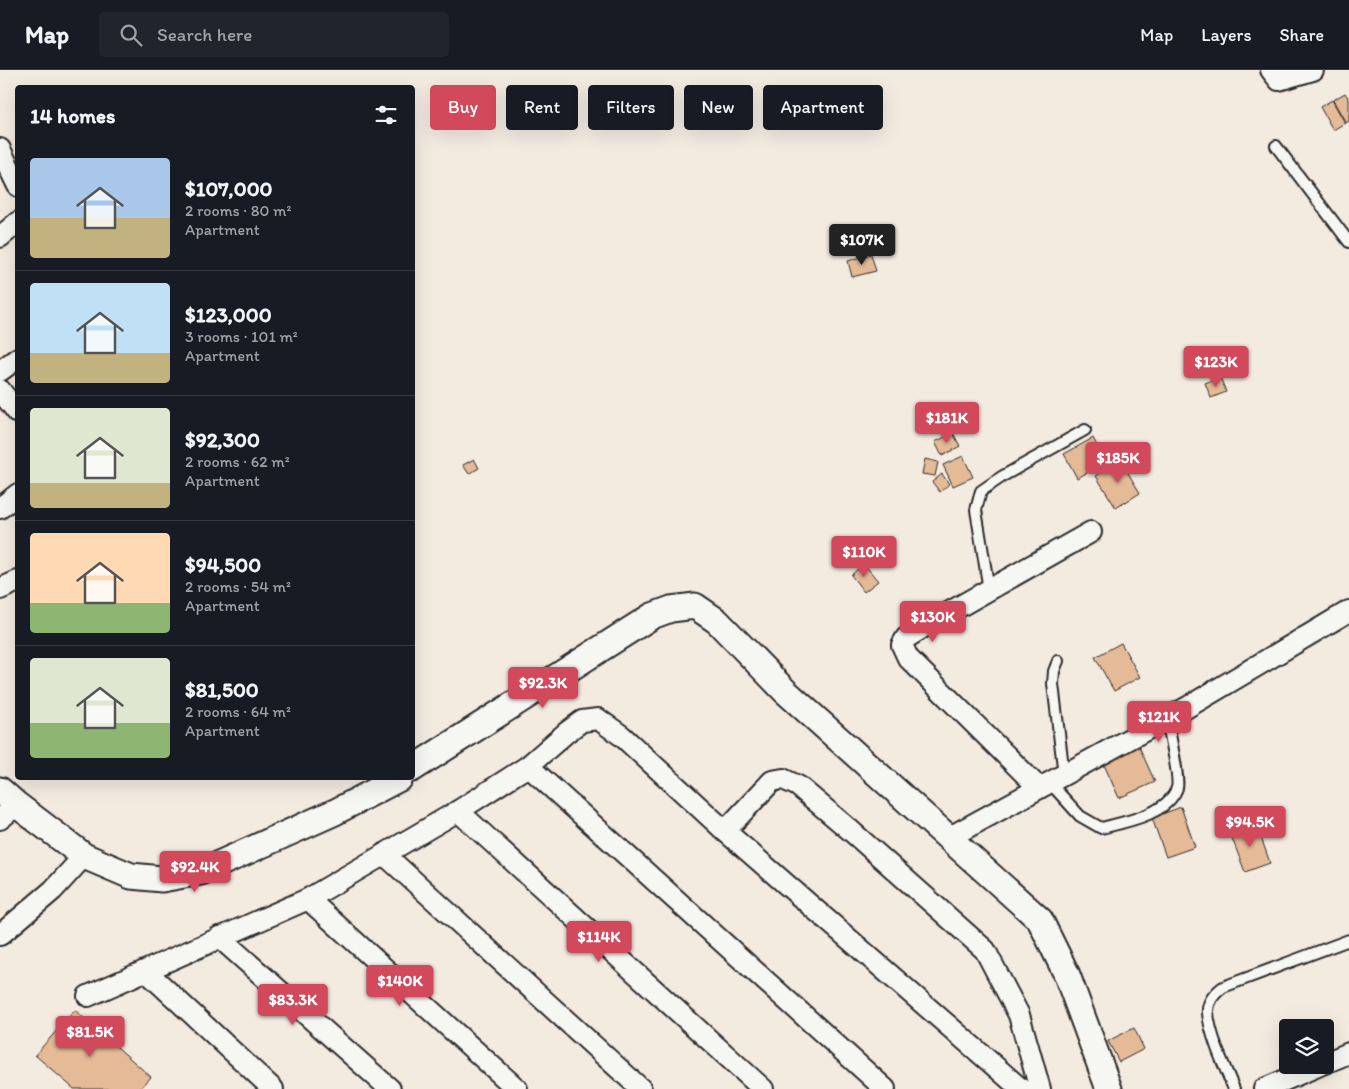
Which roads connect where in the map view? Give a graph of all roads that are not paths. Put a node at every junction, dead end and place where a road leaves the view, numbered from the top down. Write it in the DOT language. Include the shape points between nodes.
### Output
graph roads {
  1 [pos="1271,70"];
  2 [pos="1313,70"];
  3 [pos="1276,146"];
  4 [pos="0,149"];
  5 [pos="15,180"];
  6 [pos="15,224"];
  7 [pos="0,237"];
  8 [pos="1349,242"];
  9 [pos="15,360"];
  10 [pos="0,371"];
  11 [pos="0,390"];
  12 [pos="15,409"];
  13 [pos="1085,430"];
  14 [pos="15,496"];
  15 [pos="0,508"];
  16 [pos="1091,532"];
  17 [pos="15,582"];
  18 [pos="0,588"];
  19 [pos="989,590"];
  20 [pos="1349,611"];
  21 [pos="1058,661"];
  22 [pos="1167,719"];
  23 [pos="528,766"];
  24 [pos="415,767"];
  25 [pos="396,780"];
  26 [pos="1051,782"];
  27 [pos="6,805"];
  28 [pos="458,811"];
  29 [pos="725,831"];
  30 [pos="948,838"];
  31 [pos="384,854"];
  32 [pos="84,856"];
  33 [pos="308,899"];
  34 [pos="0,934"];
  35 [pos="219,937"];
  36 [pos="1349,940"];
  37 [pos="146,971"];
  38 [pos="88,996"];
  39 [pos="1349,1053"];
  40 [pos="1334,1059"];
  41 [pos="1299,1074"];
  42 [pos="273,1089"];
  43 [pos="390,1089"];
  44 [pos="517,1089"];
  45 [pos="642,1089"];
  46 [pos="763,1089"];
  47 [pos="884,1089"];
  48 [pos="1021,1089"];
  49 [pos="1040,1089"];
  50 [pos="1109,1089"];
  51 [pos="1234,1089"];
  52 [pos="1264,1089"];
  1 -- 2 [label="street" via="1279,80"];
  3 -- 8 [label="lane"];
  4 -- 5 [label="street"];
  6 -- 7 [label="street"];
  9 -- 10 [label="street"];
  11 -- 12 [label="street"];
  13 -- 19 [label="lane" via="981,491 976,510"];
  14 -- 15 [label="street"];
  16 -- 19 [label="street"];
  17 -- 18 [label="street"];
  19 -- 26 [label="street" via="906,638 902,645 908,658"];
  20 -- 22 [label="street"];
  21 -- 26 [label="lane" via="1053,684"];
  22 -- 26 [label="street"];
  22 -- 26 [label="lane" via="1178,786 1169,801 1142,817 1100,828 1080,816"];
  23 -- 28 [label="street"];
  23 -- 29 [label="street" via="582,721 598,719 622,736"];
  23 -- 47 [label="street"];
  24 -- 30 [label="street" via="652,616 695,606 716,621 785,691"];
  25 -- 32 [label="street" via="335,812 201,872 162,879 131,876"];
  26 -- 30 [label="street"];
  27 -- 32 [label="street"];
  28 -- 31 [label="street"];
  28 -- 46 [label="street"];
  29 -- 48 [label="street"];
  29 -- 49 [label="street" via="772,781 783,779 798,786 986,950 1019,1015"];
  30 -- 50 [label="street" via="1040,920 1066,975"];
  31 -- 33 [label="street"];
  31 -- 45 [label="street"];
  32 -- 34 [label="street" via="53,890"];
  33 -- 35 [label="street"];
  33 -- 44 [label="street"];
  35 -- 37 [label="street"];
  35 -- 43 [label="street"];
  36 -- 51 [label="lane" via="1223,987 1214,994 1208,1012 1216,1047"];
  37 -- 38 [label="street"];
  37 -- 42 [label="street"];
  39 -- 40 [label="street"];
  41 -- 52 [label="street"];
}
